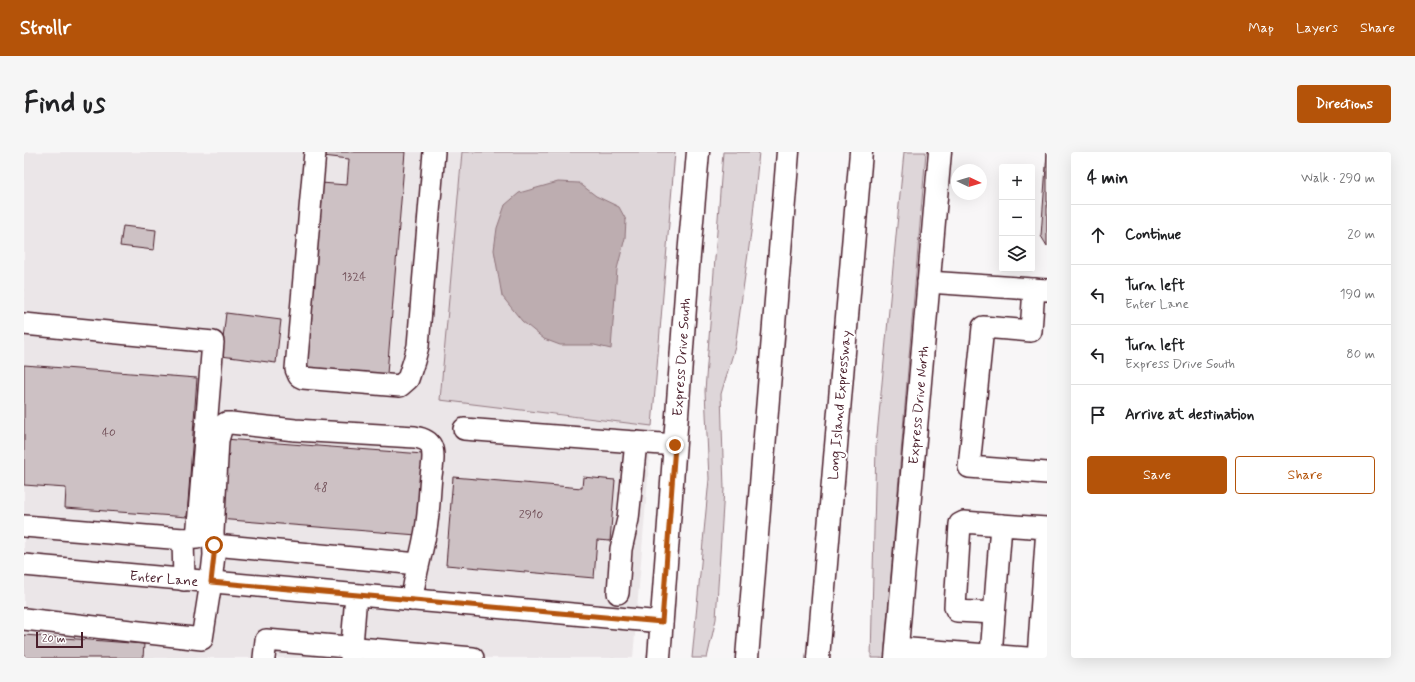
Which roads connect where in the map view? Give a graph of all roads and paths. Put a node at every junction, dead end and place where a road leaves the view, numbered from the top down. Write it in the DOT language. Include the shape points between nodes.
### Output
graph roads {
  1 [pos="315,152"];
  2 [pos="434,152"];
  3 [pos="698,152"];
  4 [pos="788,152"];
  5 [pos="860,152"];
  6 [pos="941,153"];
  7 [pos="928,282"];
  8 [pos="1041,289"];
  9 [pos="24,324"];
  10 [pos="464,429"];
  11 [pos="636,442"];
  12 [pos="675,445"];
  13 [pos="1047,473"];
  14 [pos="1001,525"];
  15 [pos="24,526"];
  16 [pos="183,539"];
  17 [pos="214,545"];
  18 [pos="418,564"];
  19 [pos="24,565"];
  20 [pos="184,580"];
  21 [pos="211,582"];
  22 [pos="618,593"];
  23 [pos="356,595"];
  24 [pos="412,600"];
  25 [pos="994,613"];
  26 [pos="24,618"];
  27 [pos="662,622"];
  28 [pos="352,653"];
  29 [pos="897,653"];
  30 [pos="991,655"];
  31 [pos="264,658"];
  32 [pos="473,658"];
  33 [pos="659,658"];
  34 [pos="747,658"];
  35 [pos="818,658"];
  36 [pos="1027,658"];
  37 [pos="1038,658"];
  1 -- 2 [label="street" via="296,369 303,378 400,386 408,379 418,346"];
  3 -- 12 [label="main road, Express Drive South"];
  4 -- 34 [label="main road"];
  5 -- 35 [label="main road, Long Island Expressway"];
  6 -- 7 [label="main road, Express Drive North"];
  7 -- 8 [label="street"];
  7 -- 29 [label="main road, Express Drive North"];
  8 -- 13 [label="street" via="1031,331 983,327 969,467"];
  9 -- 16 [label="street" via="213,342 197,538"];
  10 -- 11 [label="street"];
  11 -- 12 [label="street"];
  11 -- 22 [label="street" via="628,519 621,549"];
  12 -- 27 [label="main road, Express Drive South"];
  14 -- 25 [label="street"];
  14 -- 25 [label="street" via="964,522 960,524 955,607 957,611"];
  14 -- 37 [label="street" via="1047,528"];
  15 -- 16 [label="street"];
  16 -- 20 [label="street"];
  17 -- 18 [label="street"];
  17 -- 18 [label="street" via="218,447 220,431 224,424 416,437 431,446 433,462 424,540"];
  17 -- 21 [label="street"];
  18 -- 24 [label="street"];
  19 -- 20 [label="street, Enter Lane"];
  20 -- 21 [label="street, Enter Lane"];
  21 -- 23 [label="street, Enter Lane"];
  21 -- 26 [label="street" via="202,639"];
  23 -- 24 [label="street, Enter Lane"];
  23 -- 28 [label="street"];
  24 -- 27 [label="street, Enter Lane"];
  25 -- 30 [label="street"];
  27 -- 33 [label="main road, Express Drive South"];
  28 -- 31 [label="street" via="266,640"];
  28 -- 32 [label="street"];
  29 -- 30 [label="street"];
  30 -- 36 [label="street"];
}
